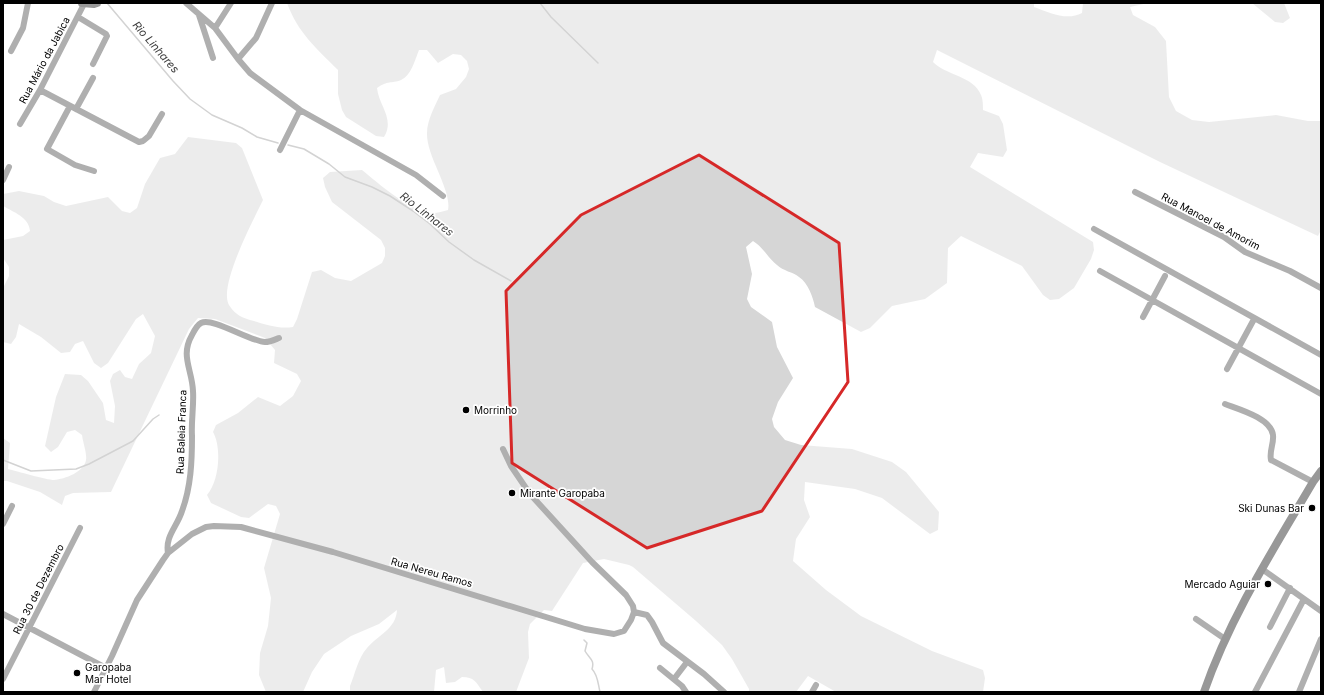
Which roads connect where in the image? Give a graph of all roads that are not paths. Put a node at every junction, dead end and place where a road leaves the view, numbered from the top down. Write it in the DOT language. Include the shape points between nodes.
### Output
graph roads {
  1 [pos="28,3"];
  2 [pos="83,3"];
  3 [pos="97,3"];
  4 [pos="187,3"];
  5 [pos="231,3"];
  6 [pos="272,3"];
  7 [pos="198,13"];
  8 [pos="78,17"];
  9 [pos="215,28"];
  10 [pos="11,51"];
  11 [pos="213,58"];
  12 [pos="238,59"];
  13 [pos="92,64"];
  14 [pos="93,78"];
  15 [pos="40,90"];
  16 [pos="73,108"];
  17 [pos="300,110"];
  18 [pos="162,114"];
  19 [pos="20,124"];
  20 [pos="280,150"];
  21 [pos="10,167"];
  22 [pos="94,171"];
  23 [pos="3,180"];
  24 [pos="1135,192"];
  25 [pos="443,196"];
  26 [pos="1094,229"];
  27 [pos="1100,271"];
  28 [pos="1165,276"];
  29 [pos="1321,288"];
  30 [pos="1152,300"];
  31 [pos="1143,317"];
  32 [pos="1253,321"];
  33 [pos="279,338"];
  34 [pos="1238,348"];
  35 [pos="1321,355"];
  36 [pos="1227,369"];
  37 [pos="1321,394"];
  38 [pos="1225,404"];
  39 [pos="503,449"];
  40 [pos="1321,471"];
  41 [pos="1313,482"];
  42 [pos="12,506"];
  43 [pos="3,524"];
  44 [pos="80,528"];
  45 [pos="168,553"];
  46 [pos="1262,569"];
  47 [pos="1290,588"];
  48 [pos="1304,599"];
  49 [pos="1321,611"];
  50 [pos="634,612"];
  51 [pos="3,614"];
  52 [pos="1196,619"];
  53 [pos="1270,627"];
  54 [pos="29,628"];
  55 [pos="1225,639"];
  56 [pos="1321,639"];
  57 [pos="687,662"];
  58 [pos="106,668"];
  59 [pos="660,668"];
  60 [pos="3,679"];
  61 [pos="674,679"];
  62 [pos="816,685"];
  63 [pos="94,692"];
  64 [pos="686,692"];
  65 [pos="724,692"];
  66 [pos="812,692"];
  67 [pos="1204,692"];
  68 [pos="1255,692"];
  69 [pos="1299,692"];
  1 -- 10 [label="street" via="23,28"];
  2 -- 3 [label="main road"];
  2 -- 8 [label="street, Rua Mário da Jabica"];
  4 -- 7 [label="street"];
  5 -- 9 [label="street"];
  6 -- 12 [label="street" via="256,38"];
  7 -- 9 [label="street"];
  7 -- 11 [label="street"];
  8 -- 13 [label="street" via="107,36"];
  8 -- 15 [label="street, Rua Mário da Jabica"];
  9 -- 12 [label="street"];
  12 -- 17 [label="street" via="250,73"];
  14 -- 16 [label="street"];
  15 -- 16 [label="street"];
  15 -- 19 [label="street, Rua Mário da Jabica"];
  16 -- 18 [label="street" via="139,142 149,136"];
  16 -- 22 [label="street" via="47,149 75,165"];
  17 -- 20 [label="street"];
  17 -- 25 [label="street" via="416,175"];
  21 -- 23 [label="street"];
  24 -- 29 [label="street, Rua Manoel de Amorim" via="1224,237 1245,252 1290,271"];
  26 -- 35 [label="street"];
  27 -- 30 [label="street"];
  28 -- 30 [label="street"];
  30 -- 31 [label="street"];
  30 -- 34 [label="street"];
  32 -- 34 [label="street"];
  33 -- 45 [label="street, Rua Baleia Franca" via="269,342 260,341 206,322 196,328 188,342 186,350 193,392 191,472 183,511 168,538"];
  34 -- 36 [label="street"];
  34 -- 37 [label="street"];
  38 -- 41 [label="street" via="1254,414 1267,424 1273,434 1271,460"];
  39 -- 50 [label="street" via="530,494 626,595"];
  40 -- 41 [label="main road"];
  41 -- 46 [label="main road"];
  42 -- 43 [label="street"];
  44 -- 54 [label="street, Rua 30 de Dezembro"];
  45 -- 50 [label="street, Rua Nereu Ramos" via="198,530 214,526 235,526 334,552 585,629 620,633 628,627"];
  45 -- 58 [label="street, Rua Nereu Ramos" via="137,600"];
  46 -- 47 [label="street"];
  46 -- 55 [label="main road"];
  47 -- 48 [label="street"];
  47 -- 53 [label="street"];
  48 -- 49 [label="street"];
  48 -- 68 [label="street"];
  50 -- 57 [label="street" via="646,615 663,643"];
  51 -- 54 [label="street"];
  52 -- 55 [label="street"];
  54 -- 58 [label="street"];
  54 -- 60 [label="street, Rua 30 de Dezembro"];
  55 -- 67 [label="main road"];
  56 -- 69 [label="street"];
  57 -- 61 [label="street"];
  57 -- 65 [label="street" via="710,678"];
  58 -- 63 [label="street, Rua Nereu Ramos"];
  59 -- 61 [label="street"];
  61 -- 64 [label="street"];
  62 -- 66 [label="street"];
}
